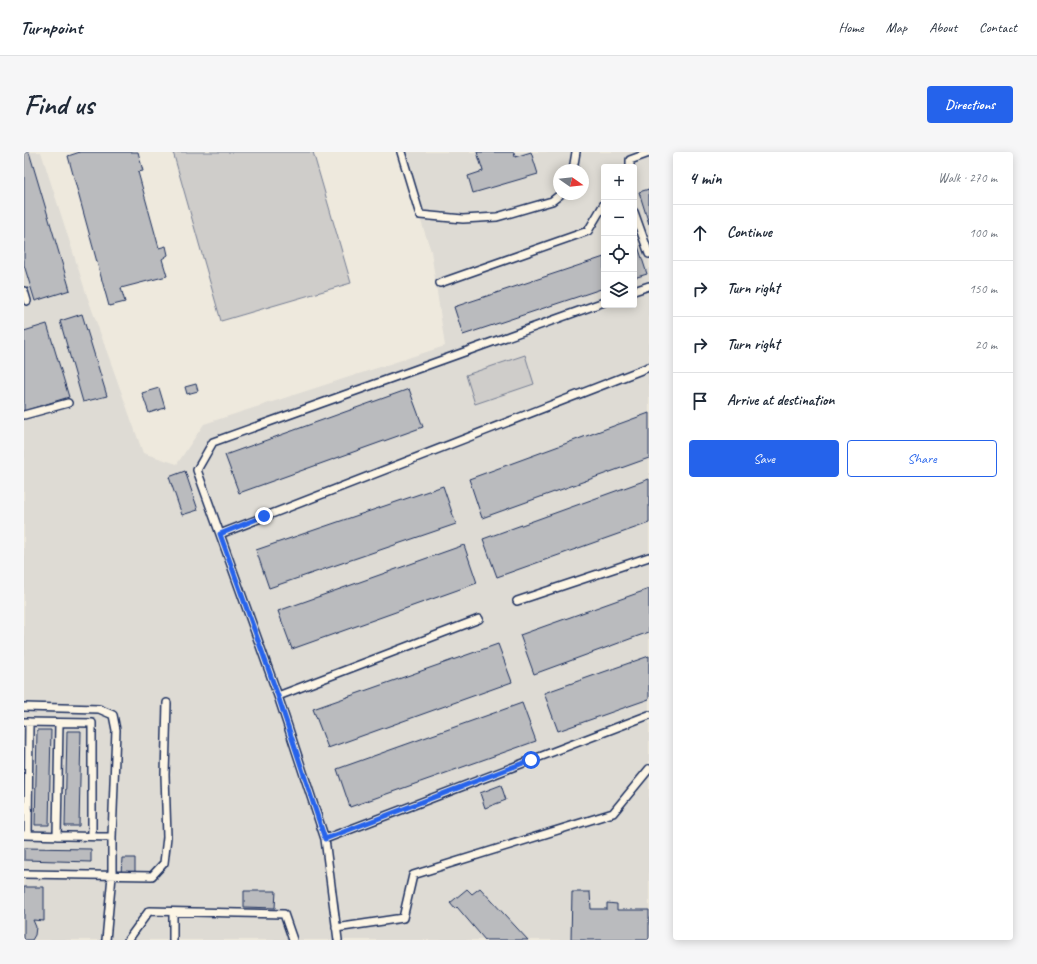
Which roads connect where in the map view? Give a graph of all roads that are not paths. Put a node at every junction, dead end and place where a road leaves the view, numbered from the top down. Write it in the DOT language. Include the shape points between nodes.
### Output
graph roads {
  1 [pos="401,152"];
  2 [pos="576,152"];
  3 [pos="649,154"];
  4 [pos="573,164"];
  5 [pos="631,164"];
  6 [pos="553,200"];
  7 [pos="601,209"];
  8 [pos="637,220"];
  9 [pos="649,254"];
  10 [pos="440,283"];
  11 [pos="649,286"];
  12 [pos="637,290"];
  13 [pos="24,291"];
  14 [pos="27,301"];
  15 [pos="601,303"];
  16 [pos="649,367"];
  17 [pos="68,403"];
  18 [pos="24,415"];
  19 [pos="220,534"];
  20 [pos="649,557"];
  21 [pos="517,601"];
  22 [pos="479,619"];
  23 [pos="278,696"];
  24 [pos="167,703"];
  25 [pos="24,707"];
  26 [pos="649,715"];
  27 [pos="27,722"];
  28 [pos="59,722"];
  29 [pos="649,769"];
  30 [pos="26,835"];
  31 [pos="57,836"];
  32 [pos="92,836"];
  33 [pos="112,837"];
  34 [pos="325,839"];
  35 [pos="24,874"];
  36 [pos="112,876"];
  37 [pos="173,912"];
  38 [pos="336,928"];
  39 [pos="106,940"];
  40 [pos="128,940"];
  41 [pos="173,940"];
  42 [pos="293,940"];
  43 [pos="338,940"];
  1 -- 6 [label="lane" via="420,215 463,219 497,217"];
  2 -- 4 [label="lane"];
  3 -- 5 [label="lane"];
  7 -- 10 [label="lane" via="588,231"];
  8 -- 9 [label="lane"];
  11 -- 12 [label="lane"];
  13 -- 14 [label="lane"];
  15 -- 19 [label="lane" via="213,442 198,470"];
  16 -- 19 [label="lane"];
  17 -- 18 [label="lane"];
  19 -- 23 [label="lane"];
  20 -- 21 [label="lane"];
  22 -- 23 [label="lane"];
  23 -- 34 [label="lane"];
  24 -- 36 [label="lane" via="165,775 168,836 164,863 152,876"];
  25 -- 33 [label="lane" via="99,709 113,715 116,730"];
  26 -- 34 [label="lane"];
  27 -- 28 [label="lane"];
  27 -- 30 [label="lane"];
  28 -- 31 [label="lane"];
  28 -- 32 [label="lane" via="92,723"];
  29 -- 38 [label="lane" via="613,813 413,875 403,918"];
  30 -- 31 [label="lane"];
  31 -- 32 [label="lane"];
  32 -- 33 [label="lane"];
  33 -- 36 [label="lane"];
  34 -- 38 [label="lane"];
  35 -- 36 [label="lane"];
  36 -- 39 [label="lane"];
  37 -- 40 [label="lane" via="149,911"];
  37 -- 41 [label="lane"];
  37 -- 42 [label="lane" via="284,914"];
  38 -- 43 [label="lane"];
}
